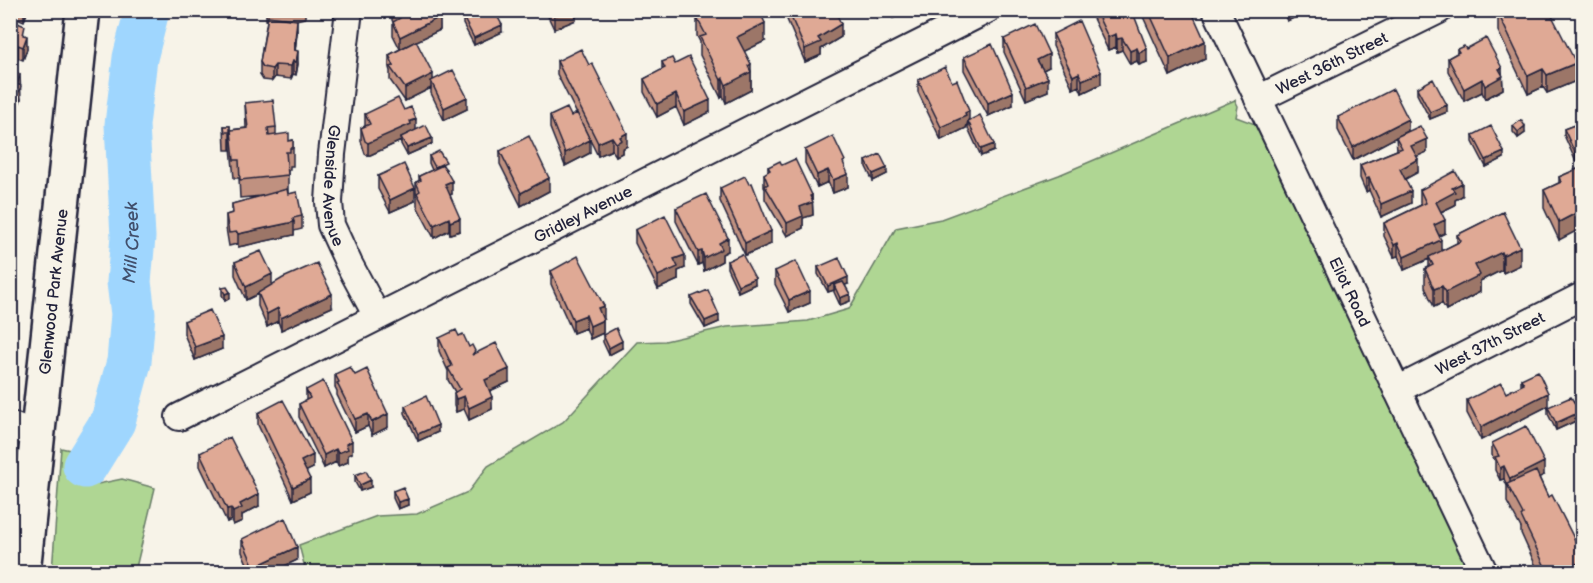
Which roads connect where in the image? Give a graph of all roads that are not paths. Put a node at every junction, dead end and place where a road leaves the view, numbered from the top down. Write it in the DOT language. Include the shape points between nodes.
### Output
graph roads {
  1 [pos="83,10"];
  2 [pos="349,10"];
  3 [pos="987,10"];
  4 [pos="1216,10"];
  5 [pos="1439,10"];
  6 [pos="1258,99"];
  7 [pos="1582,296"];
  8 [pos="377,316"];
  9 [pos="1397,390"];
  10 [pos="178,417"];
  11 [pos="24,430"];
  12 [pos="23,573"];
  13 [pos="1484,573"];
  1 -- 11 [label="main road, Glenwood Park Avenue"];
  2 -- 8 [label="street, Glenside Avenue" via="332,154 331,225"];
  3 -- 8 [label="street, Gridley Avenue"];
  4 -- 6 [label="street, Eliot Road"];
  5 -- 6 [label="street, West 36th Street"];
  6 -- 9 [label="street, Eliot Road"];
  7 -- 9 [label="street, West 37th Street"];
  8 -- 10 [label="street, Gridley Avenue"];
  9 -- 13 [label="street, Eliot Road"];
  11 -- 12 [label="main road, Glenwood Park Avenue"];
}
